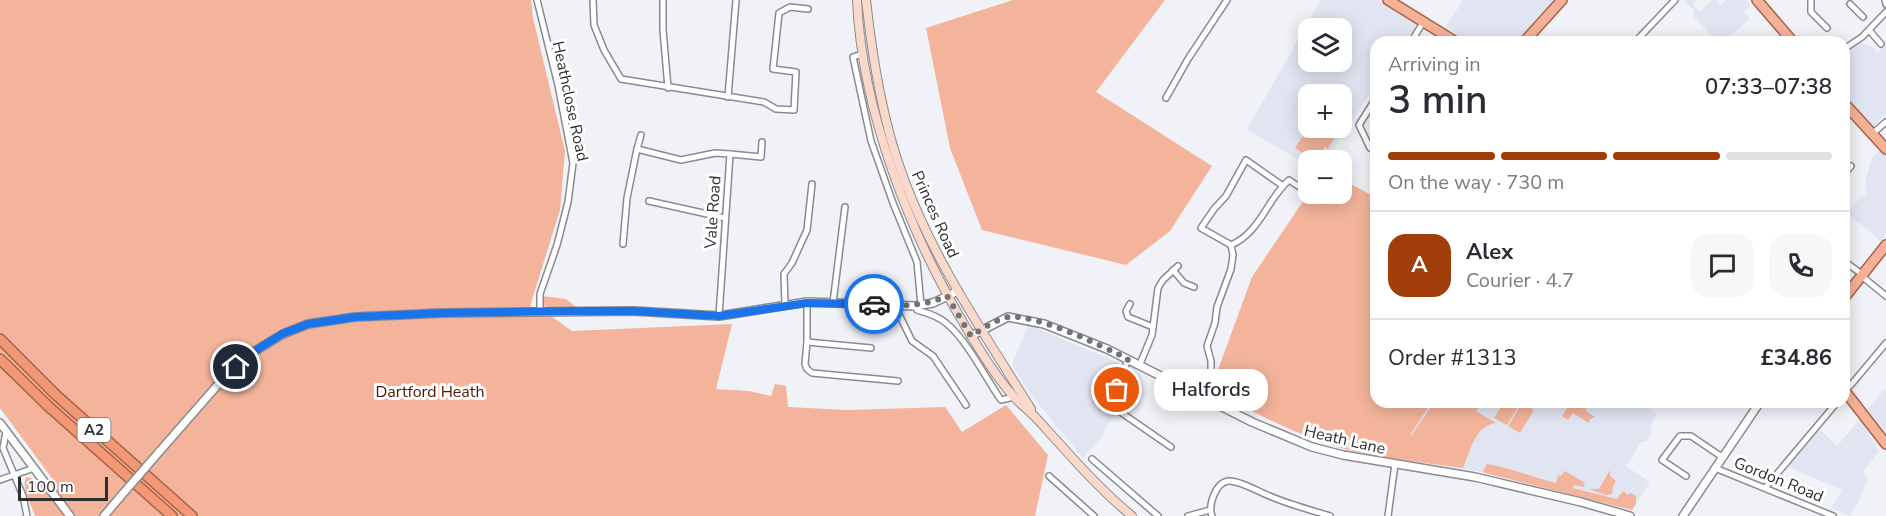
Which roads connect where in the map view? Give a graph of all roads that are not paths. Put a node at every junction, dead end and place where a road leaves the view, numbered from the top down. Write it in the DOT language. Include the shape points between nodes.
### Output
graph roads {
  1 [pos="537,0"];
  2 [pos="593,0"];
  3 [pos="663,0"];
  4 [pos="736,0"];
  5 [pos="857,0"];
  6 [pos="866,0"];
  7 [pos="1227,0"];
  8 [pos="1388,0"];
  9 [pos="1562,0"];
  10 [pos="1675,0"];
  11 [pos="1757,0"];
  12 [pos="1812,0"];
  13 [pos="1850,4"];
  14 [pos="808,9"];
  15 [pos="1886,12"];
  16 [pos="1863,17"];
  17 [pos="1424,21"];
  18 [pos="1870,26"];
  19 [pos="1827,28"];
  20 [pos="1415,36"];
  21 [pos="1447,36"];
  22 [pos="1529,36"];
  23 [pos="1641,36"];
  24 [pos="1788,36"];
  25 [pos="1881,44"];
  26 [pos="1850,45"];
  27 [pos="862,54"];
  28 [pos="668,88"];
  29 [pos="728,97"];
  30 [pos="1166,98"];
  31 [pos="1370,108"];
  32 [pos="1850,111"];
  33 [pos="1886,122"];
  34 [pos="1872,134"];
  35 [pos="641,135"];
  36 [pos="762,142"];
  37 [pos="1370,148"];
  38 [pos="638,149"];
  39 [pos="1886,149"];
  40 [pos="730,154"];
  41 [pos="888,154"];
  42 [pos="877,158"];
  43 [pos="812,184"];
  44 [pos="1283,186"];
  45 [pos="1298,186"];
  46 [pos="649,201"];
  47 [pos="845,207"];
  48 [pos="725,218"];
  49 [pos="623,244"];
  50 [pos="1231,245"];
  51 [pos="1886,245"];
  52 [pos="1850,265"];
  53 [pos="1179,266"];
  54 [pos="1173,270"];
  55 [pos="1862,274"];
  56 [pos="1194,287"];
  57 [pos="1850,290"];
  58 [pos="958,291"];
  59 [pos="947,296"];
  60 [pos="1886,296"];
  61 [pos="807,303"];
  62 [pos="833,303"];
  63 [pos="1130,304"];
  64 [pos="785,305"];
  65 [pos="918,305"];
  66 [pos="895,306"];
  67 [pos="540,311"];
  68 [pos="719,316"];
  69 [pos="1153,327"];
  70 [pos="981,331"];
  71 [pos="971,336"];
  72 [pos="0,339"];
  73 [pos="807,342"];
  74 [pos="1886,343"];
  75 [pos="871,348"];
  76 [pos="0,359"];
  77 [pos="1128,359"];
  78 [pos="1140,364"];
  79 [pos="898,381"];
  80 [pos="1850,384"];
  81 [pos="1850,394"];
  82 [pos="1201,395"];
  83 [pos="1014,397"];
  84 [pos="966,405"];
  85 [pos="1755,408"];
  86 [pos="1832,408"];
  87 [pos="1036,418"];
  88 [pos="0,423"];
  89 [pos="6,432"];
  90 [pos="1886,444"];
  91 [pos="1171,447"];
  92 [pos="1722,458"];
  93 [pos="1092,459"];
  94 [pos="1395,464"];
  95 [pos="34,468"];
  96 [pos="1715,468"];
  97 [pos="14,476"];
  98 [pos="1049,476"];
  99 [pos="1686,476"];
  100 [pos="0,480"];
  101 [pos="1765,488"];
  102 [pos="1087,509"];
  103 [pos="1211,513"];
  104 [pos="1820,514"];
  105 [pos="1683,515"];
  106 [pos="27,516"];
  107 [pos="70,516"];
  108 [pos="104,516"];
  109 [pos="172,516"];
  110 [pos="192,516"];
  111 [pos="1082,516"];
  112 [pos="1094,516"];
  113 [pos="1132,516"];
  114 [pos="1158,516"];
  115 [pos="1188,516"];
  116 [pos="1330,516"];
  117 [pos="1388,516"];
  118 [pos="1630,516"];
  119 [pos="1833,516"];
  1 -- 67 [label="street, Heathclose Road" via="573,163 557,245 540,294"];
  2 -- 28 [label="street" via="594,25 621,79"];
  3 -- 28 [label="street"];
  4 -- 29 [label="street"];
  5 -- 27 [label="main road, Princes Road"];
  6 -- 58 [label="main road, Princes Road" via="883,111 905,182"];
  7 -- 30 [label="street"];
  8 -- 17 [label="main road"];
  9 -- 22 [label="main road"];
  10 -- 23 [label="street"];
  11 -- 24 [label="main road"];
  12 -- 19 [label="street" via="1811,12"];
  13 -- 16 [label="street"];
  14 -- 29 [label="street" via="790,7 779,13 773,69 796,72 794,110"];
  15 -- 18 [label="street"];
  17 -- 20 [label="street"];
  17 -- 21 [label="main road"];
  18 -- 25 [label="street"];
  18 -- 26 [label="street"];
  27 -- 41 [label="main road, Princes Road"];
  27 -- 42 [label="street, Princes Road" via="853,57"];
  28 -- 29 [label="street"];
  31 -- 37 [label="street" via="1359,125"];
  32 -- 34 [label="main road"];
  33 -- 34 [label="street"];
  34 -- 39 [label="main road"];
  35 -- 38 [label="street"];
  36 -- 40 [label="street, Vale Road" via="760,157"];
  38 -- 40 [label="street" via="681,160"];
  38 -- 49 [label="street" via="627,198"];
  40 -- 48 [label="street, Vale Road"];
  41 -- 42 [label="street"];
  41 -- 59 [label="main road, Princes Road" via="923,247"];
  42 -- 65 [label="street, Princes Road" via="917,262"];
  43 -- 64 [label="street" via="807,230 784,274"];
  44 -- 45 [label="street" via="1289,180"];
  44 -- 50 [label="street" via="1257,225"];
  44 -- 50 [label="street" via="1246,160 1226,196 1201,228"];
  46 -- 48 [label="street"];
  47 -- 62 [label="street"];
  48 -- 68 [label="street, Vale Road"];
  50 -- 82 [label="street" via="1231,269 1216,307 1208,346 1211,372"];
  51 -- 55 [label="main road"];
  52 -- 55 [label="street"];
  53 -- 54 [label="street"];
  54 -- 56 [label="street" via="1185,284"];
  54 -- 69 [label="street" via="1157,290"];
  55 -- 57 [label="main road"];
  55 -- 60 [label="street"];
  58 -- 59 [label="street"];
  58 -- 70 [label="main road, Princes Road"];
  59 -- 65 [label="street"];
  59 -- 71 [label="main road, Princes Road"];
  61 -- 62 [label="street"];
  61 -- 64 [label="street"];
  61 -- 73 [label="street"];
  62 -- 66 [label="street"];
  63 -- 69 [label="street" via="1128,317"];
  64 -- 68 [label="street"];
  65 -- 66 [label="street"];
  65 -- 83 [label="street, Princes Road" via="917,310 935,315 959,337 1001,400"];
  66 -- 84 [label="street" via="912,340 933,356"];
  67 -- 68 [label="street"];
  67 -- 108 [label="street, bridge" via="355,317 308,324 282,334 236,367"];
  69 -- 78 [label="street"];
  70 -- 71 [label="street, Heath Lane"];
  70 -- 77 [label="street, Heath Lane" via="1008,317 1021,318 1060,329"];
  70 -- 87 [label="main road, Princes Road"];
  71 -- 83 [label="main road, Princes Road"];
  72 -- 110 [label="highway, A2" via="56,395"];
  73 -- 75 [label="street"];
  73 -- 79 [label="street" via="805,364 812,373"];
  74 -- 80 [label="street"];
  76 -- 109 [label="highway, A2"];
  77 -- 78 [label="street, Heath Lane"];
  77 -- 91 [label="street" via="1117,390 1116,409"];
  78 -- 82 [label="street, Heath Lane"];
  81 -- 90 [label="main road"];
  82 -- 94 [label="street, Heath Lane" via="1312,447"];
  83 -- 87 [label="main road, Princes Road"];
  85 -- 92 [label="street"];
  86 -- 101 [label="street"];
  87 -- 113 [label="main road, Princes Road"];
  88 -- 89 [label="street"];
  89 -- 95 [label="street"];
  89 -- 97 [label="street" via="3,448"];
  92 -- 96 [label="street"];
  92 -- 99 [label="street" via="1692,436 1678,437 1660,458"];
  93 -- 114 [label="street"];
  94 -- 117 [label="street"];
  94 -- 118 [label="street, Heath Lane" via="1475,477"];
  95 -- 97 [label="street"];
  95 -- 107 [label="street"];
  96 -- 101 [label="street, Gordon Road"];
  96 -- 105 [label="street"];
  97 -- 100 [label="street"];
  97 -- 106 [label="street"];
  98 -- 102 [label="street"];
  101 -- 104 [label="street, Gordon Road"];
  102 -- 111 [label="street"];
  102 -- 112 [label="street"];
  103 -- 115 [label="street"];
  103 -- 116 [label="street" via="1213,497 1228,481"];
  104 -- 119 [label="street, Gordon Road"];
}
